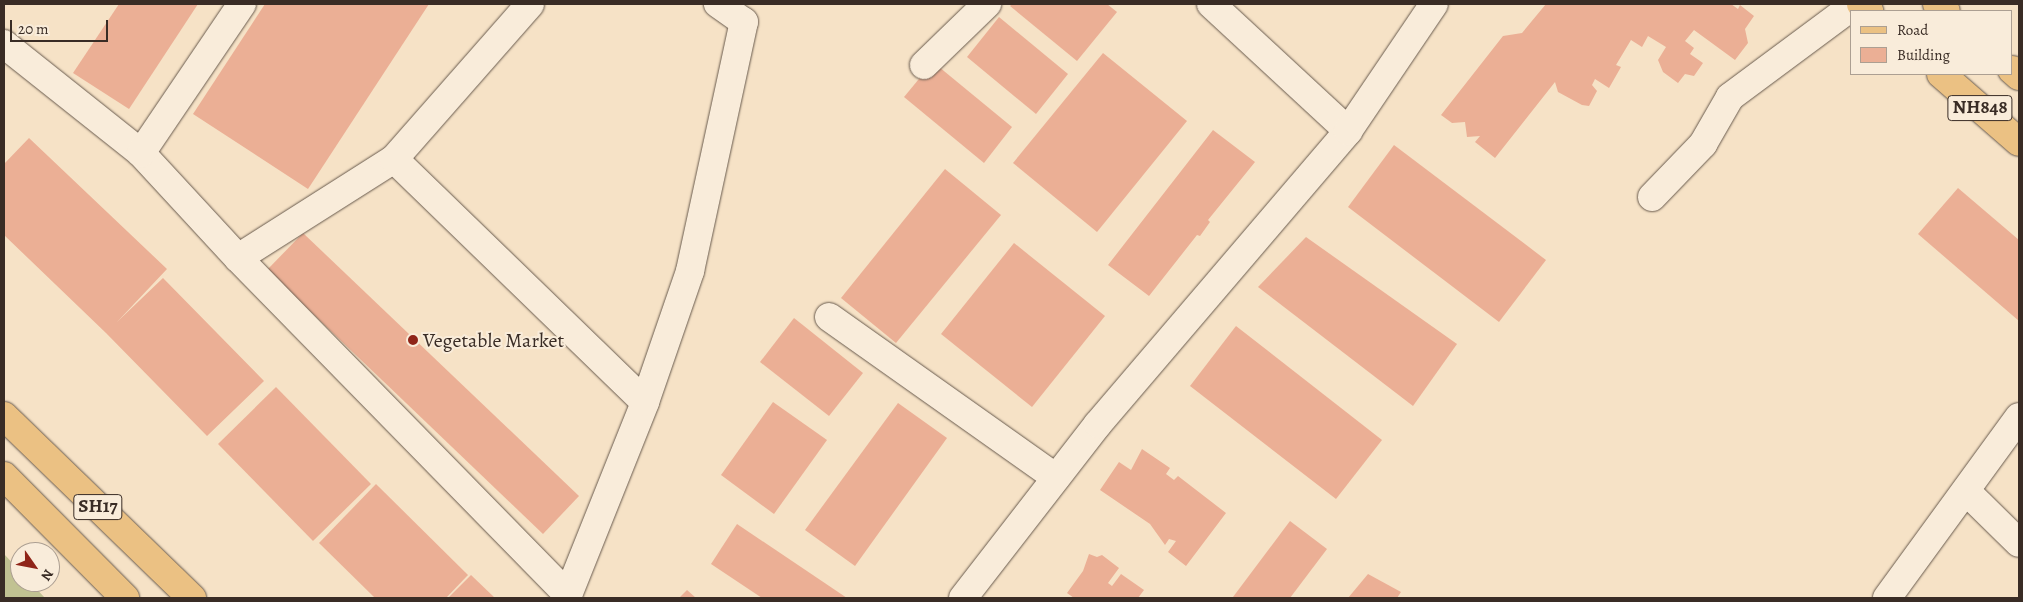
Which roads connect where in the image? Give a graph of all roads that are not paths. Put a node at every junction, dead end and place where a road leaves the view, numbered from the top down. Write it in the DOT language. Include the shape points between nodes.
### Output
graph roads {
  1 [pos="242,4"];
  2 [pos="530,4"];
  3 [pos="718,4"];
  4 [pos="987,4"];
  5 [pos="1211,4"];
  6 [pos="1434,4"];
  7 [pos="1855,4"];
  8 [pos="747,13"];
  9 [pos="4,44"];
  10 [pos="924,65"];
  11 [pos="1942,75"];
  12 [pos="1348,131"];
  13 [pos="2019,142"];
  14 [pos="141,153"];
  15 [pos="394,159"];
  16 [pos="1652,197"];
  17 [pos="238,258"];
  18 [pos="829,317"];
  19 [pos="645,402"];
  20 [pos="4,416"];
  21 [pos="2019,417"];
  22 [pos="4,476"];
  23 [pos="1056,478"];
  24 [pos="1966,491"];
  25 [pos="2019,543"];
  26 [pos="124,598"];
  27 [pos="192,598"];
  28 [pos="963,598"];
  29 [pos="1887,598"];
  1 -- 14 [label="street"];
  2 -- 15 [label="street"];
  3 -- 8 [label="street"];
  4 -- 10 [label="street"];
  5 -- 12 [label="street"];
  6 -- 12 [label="street"];
  7 -- 16 [label="street" via="1730,97 1702,144"];
  8 -- 19 [label="street" via="690,271"];
  9 -- 14 [label="street"];
  11 -- 13 [label="main road, NH848"];
  12 -- 23 [label="street" via="1098,424"];
  14 -- 17 [label="street"];
  15 -- 17 [label="street"];
  15 -- 19 [label="street"];
  17 -- 19 [label="street" via="568,595"];
  18 -- 23 [label="street"];
  20 -- 27 [label="main road, SH17"];
  21 -- 24 [label="street"];
  22 -- 26 [label="main road"];
  23 -- 28 [label="street"];
  24 -- 25 [label="street"];
  24 -- 29 [label="street"];
}
